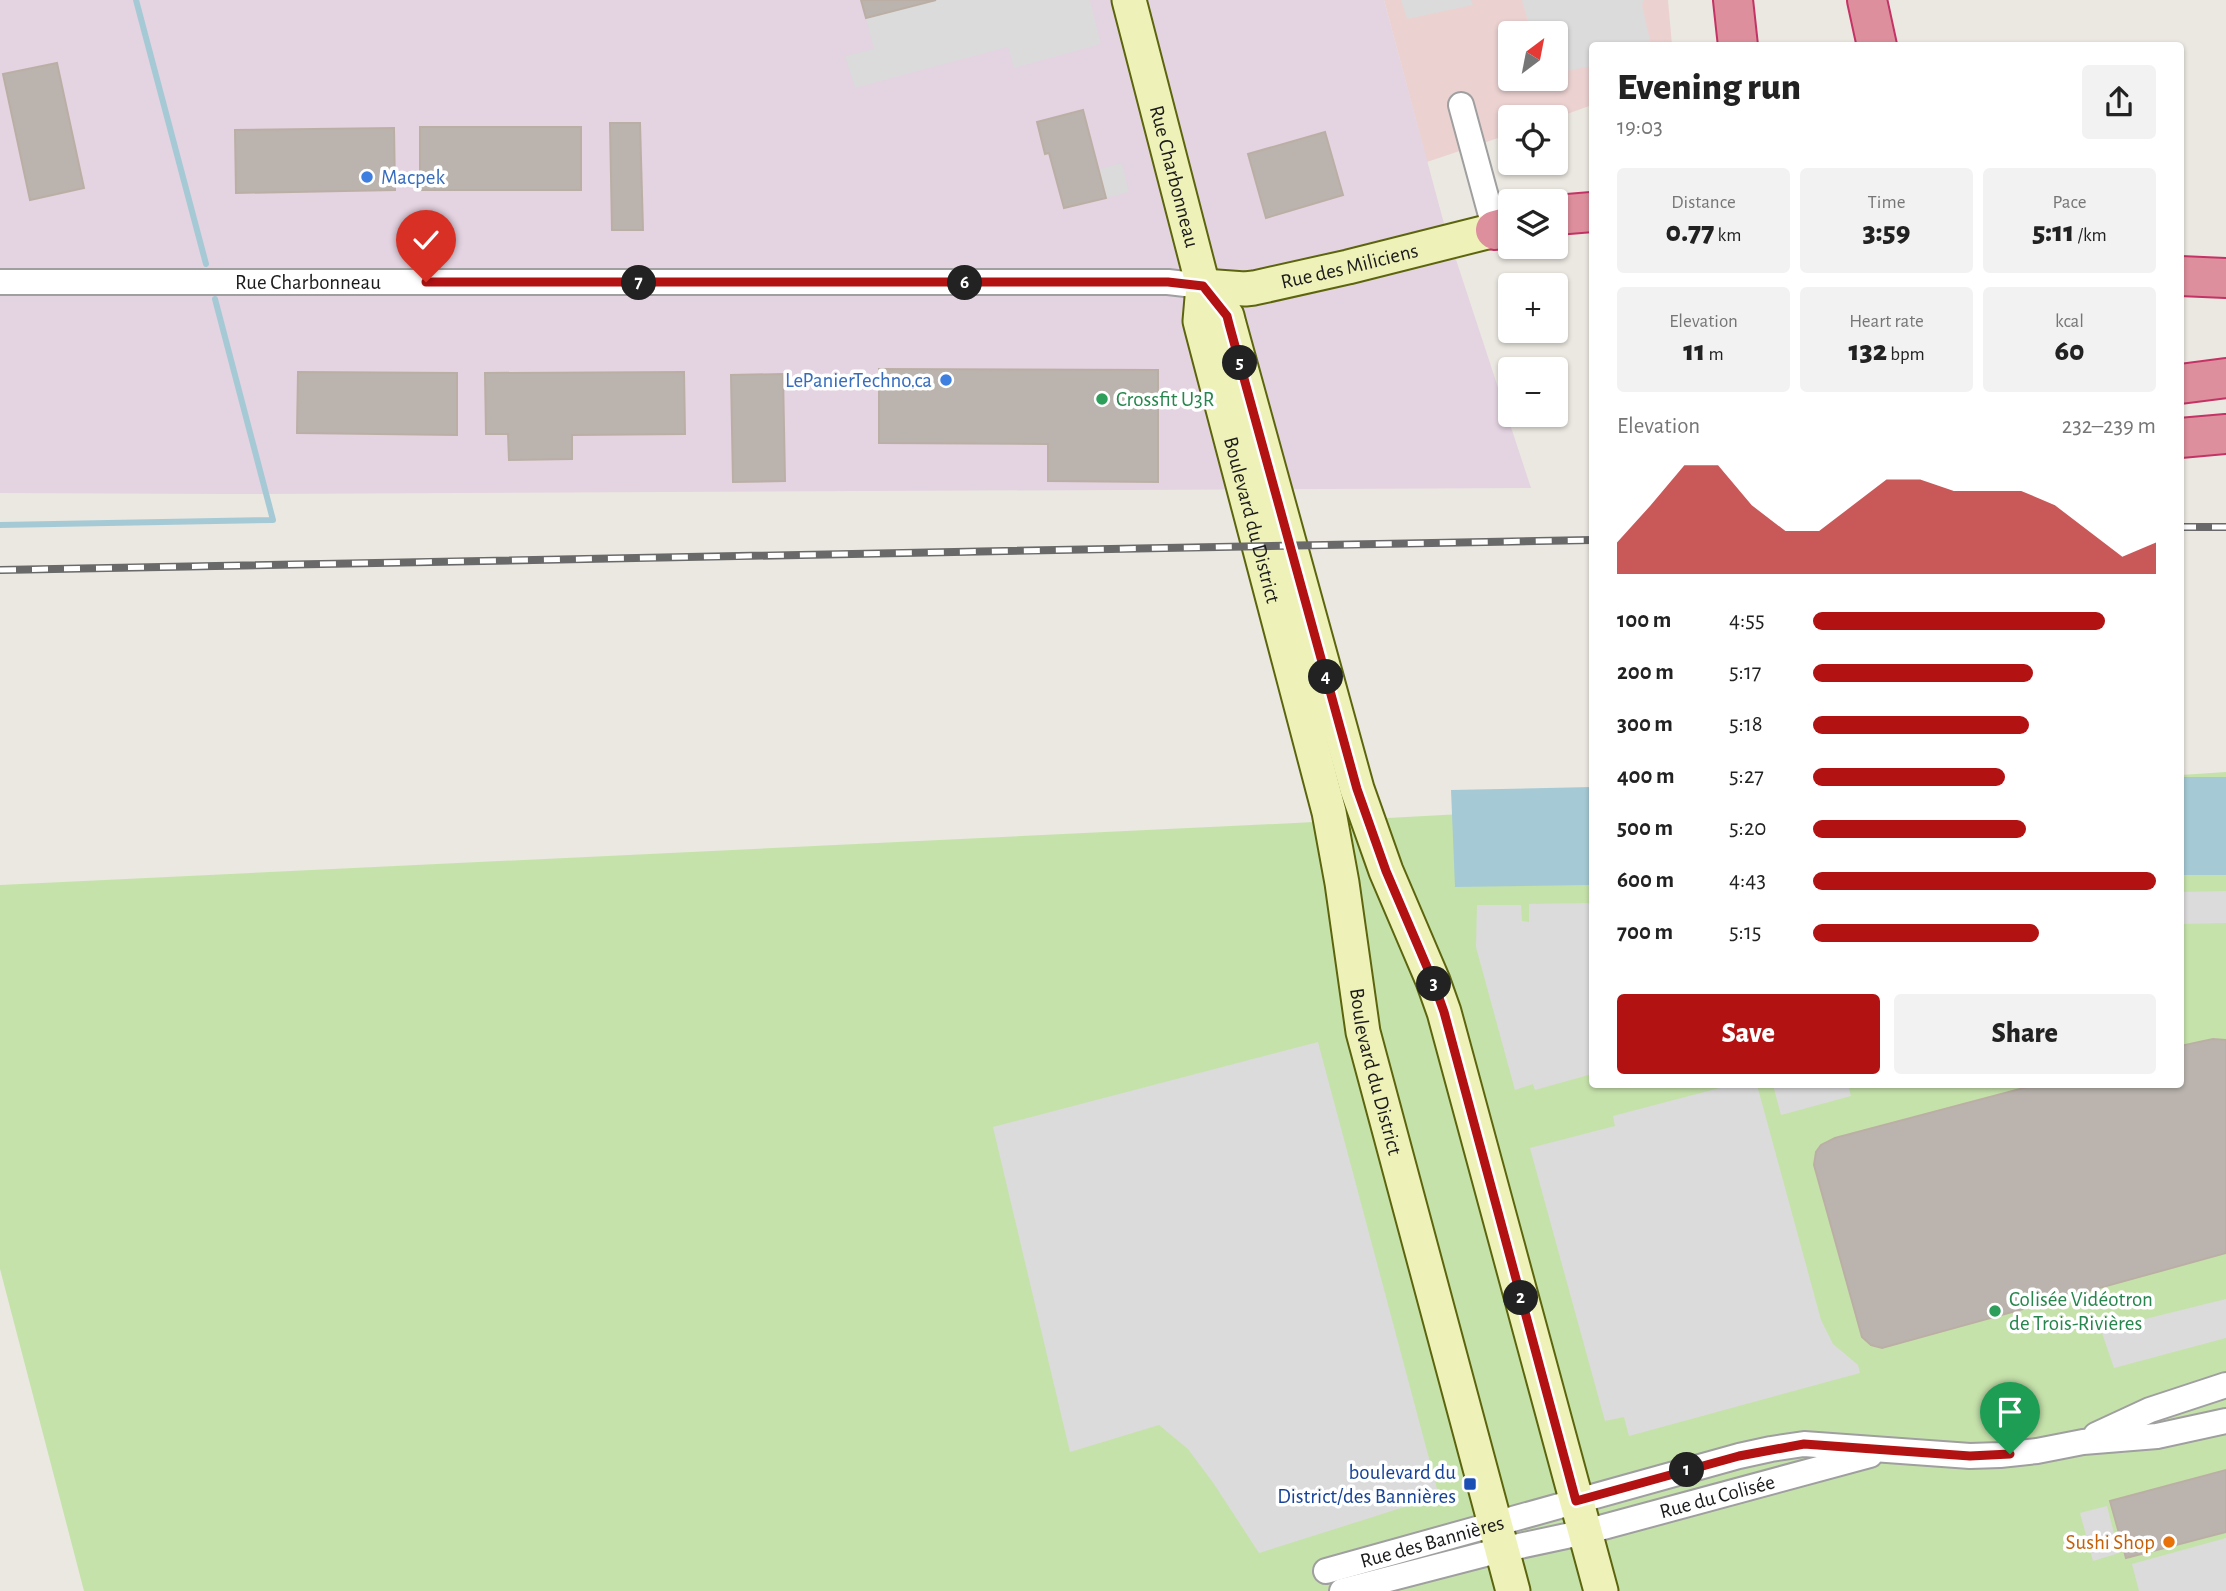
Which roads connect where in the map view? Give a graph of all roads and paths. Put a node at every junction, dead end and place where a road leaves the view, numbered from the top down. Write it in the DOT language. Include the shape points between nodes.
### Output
graph roads {
  1 [pos="1129,0"];
  2 [pos="1733,0"];
  3 [pos="1867,0"];
  4 [pos="1738,42"];
  5 [pos="1876,42"];
  6 [pos="1461,105"];
  7 [pos="1589,212"];
  8 [pos="1568,214"];
  9 [pos="1498,216"];
  10 [pos="1498,229"];
  11 [pos="2184,276"];
  12 [pos="2226,278"];
  13 [pos="0,282"];
  14 [pos="1203,286"];
  15 [pos="2226,378"];
  16 [pos="2184,383"];
  17 [pos="2226,434"];
  18 [pos="2184,438"];
  19 [pos="2226,1385"];
  20 [pos="2226,1421"];
  21 [pos="2083,1442"];
  22 [pos="1539,1511"];
  23 [pos="1580,1516"];
  24 [pos="1498,1537"];
  25 [pos="1542,1541"];
  26 [pos="1326,1571"];
  27 [pos="1342,1591"];
  28 [pos="1513,1591"];
  29 [pos="1601,1591"];
  1 -- 14 [label="street, Rue Charbonneau"];
  2 -- 4 [label="highway"];
  3 -- 5 [label="highway"];
  6 -- 9 [label="street"];
  7 -- 8 [label="highway"];
  10 -- 14 [label="street, Rue des Miliciens" via="1254,288"];
  11 -- 12 [label="highway"];
  13 -- 14 [label="street, Rue Charbonneau" via="1168,282"];
  14 -- 23 [label="street, Boulevard du District" via="1227,316 1357,789 1444,1012"];
  14 -- 24 [label="street, Boulevard du District" via="1200,321 1331,820 1363,1032"];
  15 -- 16 [label="highway"];
  17 -- 18 [label="highway"];
  19 -- 21 [label="street, Rue du Colisée" via="2150,1410"];
  20 -- 21 [label="street, Rue du Colisée" via="2157,1436"];
  21 -- 23 [label="street, Rue du Colisée" via="2000,1455 1891,1450"];
  22 -- 23 [label="street, Rue du Colisée"];
  22 -- 24 [label="street, Rue des Bannières"];
  23 -- 25 [label="street, Rue du Colisée"];
  23 -- 29 [label="street, Boulevard du District"];
  24 -- 25 [label="street, Rue des Bannières"];
  24 -- 26 [label="street, Rue des Bannières"];
  24 -- 27 [label="street, Rue des Bannières"];
  24 -- 28 [label="street, Boulevard du District"];
}
